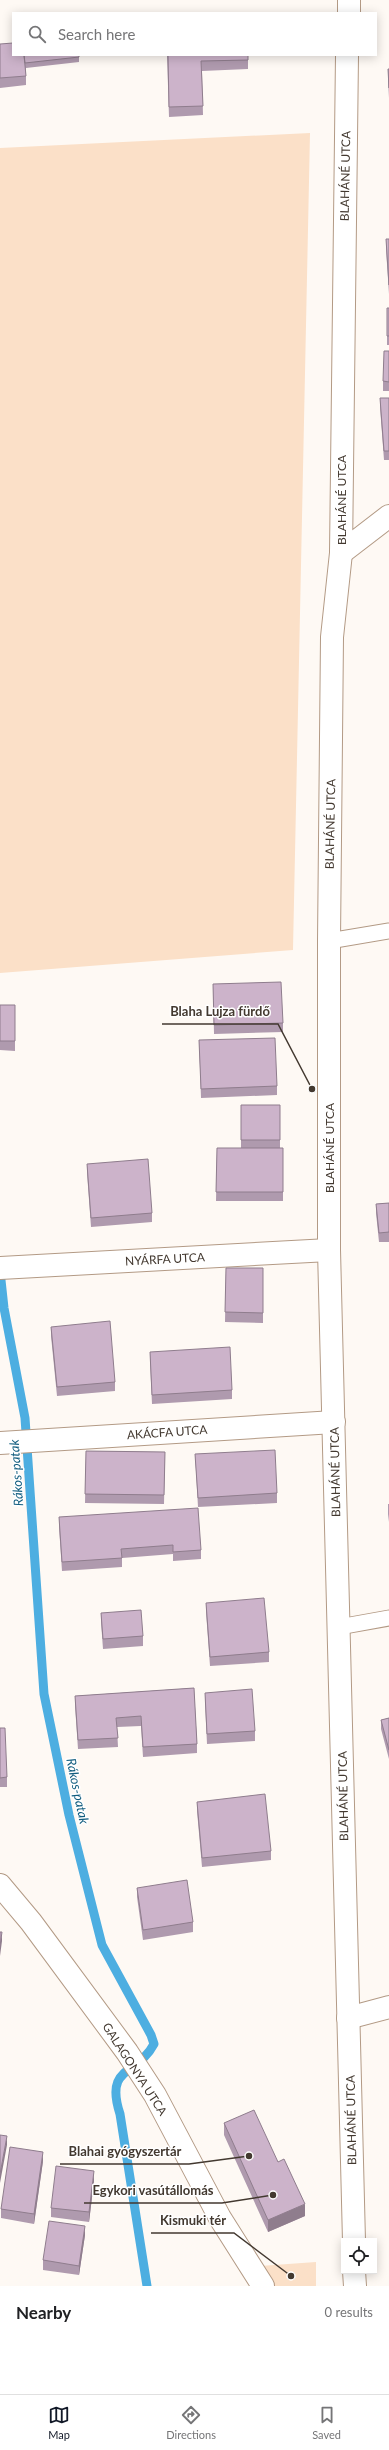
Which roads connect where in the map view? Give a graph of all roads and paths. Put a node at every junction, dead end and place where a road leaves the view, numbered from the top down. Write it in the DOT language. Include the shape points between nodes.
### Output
graph roads {
  1 [pos="349,0"];
  2 [pos="349,12"];
  3 [pos="347,56"];
  4 [pos="389,516"];
  5 [pos="341,553"];
  6 [pos="389,931"];
  7 [pos="329,941"];
  8 [pos="329,1250"];
  9 [pos="10,1267"];
  10 [pos="334,1422"];
  11 [pos="3,1442"];
  12 [pos="389,1618"];
  13 [pos="339,1627"];
  14 [pos="0,1885"];
  15 [pos="389,2007"];
  16 [pos="348,2018"];
  17 [pos="354,2238"];
  18 [pos="354,2274"];
  19 [pos="263,2286"];
  20 [pos="355,2286"];
  1 -- 2 [label="street"];
  3 -- 5 [label="street, BLAHÁNÉ UTCA"];
  4 -- 5 [label="street"];
  5 -- 7 [label="street, BLAHÁNÉ UTCA" via="332,637"];
  6 -- 7 [label="lane"];
  7 -- 8 [label="street, BLAHÁNÉ UTCA"];
  8 -- 9 [label="street, NYÁRFA UTCA"];
  8 -- 10 [label="street, BLAHÁNÉ UTCA"];
  10 -- 11 [label="street, AKÁCFA UTCA"];
  10 -- 13 [label="street, BLAHÁNÉ UTCA"];
  12 -- 13 [label="lane"];
  13 -- 16 [label="street, BLAHÁNÉ UTCA"];
  14 -- 19 [label="street, GALAGONYA UTCA" via="36,1928 127,2052 155,2095 220,2218"];
  15 -- 16 [label="street"];
  16 -- 17 [label="street, BLAHÁNÉ UTCA"];
  18 -- 20 [label="street"];
}
